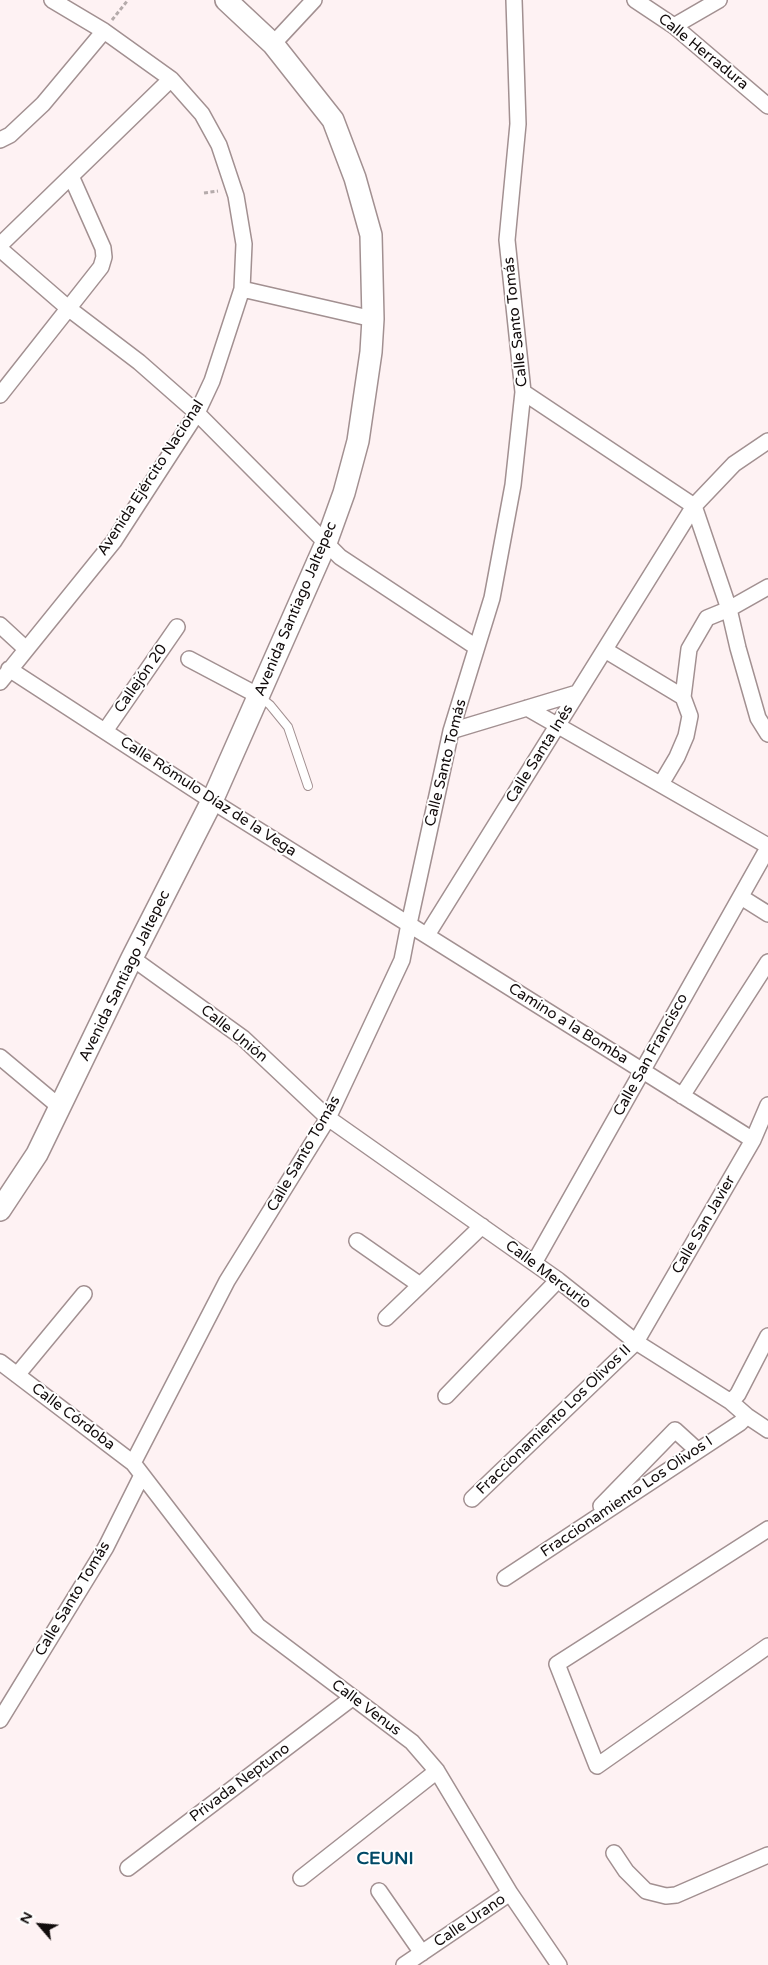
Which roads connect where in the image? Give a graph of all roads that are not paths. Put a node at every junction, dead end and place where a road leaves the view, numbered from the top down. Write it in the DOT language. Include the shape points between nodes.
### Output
graph roads {
  1 [pos="52,0"];
  2 [pos="226,0"];
  3 [pos="314,0"];
  4 [pos="514,0"];
  5 [pos="636,0"];
  6 [pos="719,0"];
  7 [pos="674,26"];
  8 [pos="104,31"];
  9 [pos="273,44"];
  10 [pos="171,79"];
  11 [pos="768,106"];
  12 [pos="0,140"];
  13 [pos="71,176"];
  14 [pos="0,247"];
  15 [pos="242,290"];
  16 [pos="68,308"];
  17 [pos="373,319"];
  18 [pos="524,392"];
  19 [pos="0,395"];
  20 [pos="198,413"];
  21 [pos="768,441"];
  22 [pos="694,506"];
  23 [pos="326,544"];
  24 [pos="767,589"];
  25 [pos="729,609"];
  26 [pos="0,625"];
  27 [pos="177,627"];
  28 [pos="476,647"];
  29 [pos="26,650"];
  30 [pos="604,650"];
  31 [pos="189,658"];
  32 [pos="9,669"];
  33 [pos="0,682"];
  34 [pos="577,693"];
  35 [pos="259,696"];
  36 [pos="684,697"];
  37 [pos="527,708"];
  38 [pos="558,726"];
  39 [pos="105,731"];
  40 [pos="451,731"];
  41 [pos="768,734"];
  42 [pos="661,784"];
  43 [pos="308,786"];
  44 [pos="212,801"];
  45 [pos="768,847"];
  46 [pos="741,897"];
  47 [pos="768,914"];
  48 [pos="408,924"];
  49 [pos="427,935"];
  50 [pos="132,958"];
  51 [pos="768,962"];
  52 [pos="0,1057"];
  53 [pos="643,1070"];
  54 [pos="682,1096"];
  55 [pos="768,1105"];
  56 [pos="61,1108"];
  57 [pos="328,1118"];
  58 [pos="752,1140"];
  59 [pos="0,1210"];
  60 [pos="482,1226"];
  61 [pos="357,1241"];
  62 [pos="534,1263"];
  63 [pos="558,1280"];
  64 [pos="420,1285"];
  65 [pos="84,1294"];
  66 [pos="386,1318"];
  67 [pos="768,1336"];
  68 [pos="636,1342"];
  69 [pos="0,1362"];
  70 [pos="18,1375"];
  71 [pos="446,1396"];
  72 [pos="731,1402"];
  73 [pos="747,1416"];
  74 [pos="768,1430"];
  75 [pos="697,1450"];
  76 [pos="133,1463"];
  77 [pos="142,1475"];
  78 [pos="472,1499"];
  79 [pos="579,1528"];
  80 [pos="768,1529"];
  81 [pos="506,1578"];
  82 [pos="768,1646"];
  83 [pos="352,1698"];
  84 [pos="0,1720"];
  85 [pos="437,1770"];
  86 [pos="614,1853"];
  87 [pos="768,1855"];
  88 [pos="128,1868"];
  89 [pos="301,1878"];
  90 [pos="379,1892"];
  91 [pos="510,1893"];
  92 [pos="422,1953"];
  93 [pos="406,1965"];
  94 [pos="559,1965"];
  1 -- 8 [label="street, Avenida Ejército Nacional"];
  2 -- 9 [label="street, Avenida Santiago Jaltepec"];
  3 -- 9 [label="street"];
  4 -- 18 [label="street, Calle Santo Tomás" via="518,124 507,240"];
  5 -- 7 [label="street, Calle Herradura"];
  6 -- 7 [label="street"];
  7 -- 11 [label="street, Calle Herradura"];
  8 -- 10 [label="street, Avenida Ejército Nacional"];
  8 -- 12 [label="street" via="43,104 10,135"];
  9 -- 17 [label="street, Avenida Santiago Jaltepec" via="333,120 355,178 371,235"];
  10 -- 13 [label="street"];
  10 -- 15 [label="street, Avenida Ejército Nacional" via="202,114 219,145 236,196 244,244"];
  13 -- 14 [label="street"];
  13 -- 16 [label="street" via="104,257 101,267"];
  14 -- 16 [label="street"];
  15 -- 17 [label="street"];
  15 -- 20 [label="street, Avenida Ejército Nacional" via="218,365"];
  16 -- 19 [label="street"];
  16 -- 20 [label="street" via="139,362"];
  17 -- 23 [label="street, Avenida Santiago Jaltepec" via="372,352 358,441"];
  18 -- 22 [label="street"];
  18 -- 28 [label="street, Calle Santo Tomás" via="513,485 492,598"];
  20 -- 23 [label="street"];
  20 -- 29 [label="street, Avenida Ejército Nacional" via="114,541"];
  21 -- 22 [label="street, Calle Santa Inés" via="734,464"];
  22 -- 25 [label="street"];
  22 -- 30 [label="street, Calle Santa Inés"];
  23 -- 28 [label="street" via="340,557"];
  23 -- 35 [label="street, Avenida Santiago Jaltepec"];
  24 -- 25 [label="street"];
  25 -- 36 [label="street" via="707,618 689,649"];
  25 -- 41 [label="street" via="758,718"];
  26 -- 29 [label="street"];
  27 -- 39 [label="street, Callejón 20"];
  28 -- 40 [label="street, Calle Santo Tomás"];
  29 -- 32 [label="street, Avenida Ejército Nacional"];
  30 -- 34 [label="street, Calle Santa Inés"];
  30 -- 36 [label="street"];
  31 -- 35 [label="street"];
  32 -- 33 [label="street, Avenida Ejército Nacional"];
  32 -- 39 [label="street, Calle Rómulo Díaz de la Vega"];
  34 -- 37 [label="street"];
  34 -- 38 [label="street, Calle Santa Inés"];
  35 -- 43 [label="lane" via="288,727"];
  35 -- 44 [label="street, Avenida Santiago Jaltepec"];
  36 -- 42 [label="street" via="690,716 686,736"];
  37 -- 38 [label="street"];
  37 -- 40 [label="street"];
  38 -- 42 [label="street"];
  38 -- 49 [label="street, Calle Santa Inés"];
  39 -- 44 [label="street, Calle Rómulo Díaz de la Vega"];
  40 -- 48 [label="street, Calle Santo Tomás"];
  42 -- 45 [label="street"];
  44 -- 48 [label="street, Calle Rómulo Díaz de la Vega"];
  44 -- 50 [label="street, Avenida Santiago Jaltepec"];
  45 -- 46 [label="street, Calle San Francisco"];
  46 -- 47 [label="street"];
  46 -- 53 [label="street, Calle San Francisco"];
  48 -- 49 [label="street, Camino a la Bomba"];
  48 -- 57 [label="street, Calle Santo Tomás" via="402,960"];
  49 -- 53 [label="street, Camino a la Bomba"];
  50 -- 56 [label="street, Avenida Santiago Jaltepec"];
  50 -- 57 [label="street, Calle Unión" via="243,1038"];
  51 -- 54 [label="street"];
  52 -- 56 [label="street"];
  53 -- 54 [label="street, Camino a la Bomba"];
  53 -- 62 [label="street, Calle San Francisco"];
  54 -- 58 [label="street, Camino a la Bomba"];
  55 -- 58 [label="street, Calle San Javier"];
  56 -- 59 [label="street, Avenida Santiago Jaltepec" via="37,1154"];
  57 -- 60 [label="street, Calle Mercurio"];
  57 -- 76 [label="street, Calle Santo Tomás" via="227,1282"];
  58 -- 68 [label="street, Calle San Javier"];
  60 -- 62 [label="street, Calle Mercurio"];
  60 -- 64 [label="street"];
  61 -- 64 [label="street"];
  62 -- 63 [label="street, Calle Mercurio"];
  63 -- 68 [label="street, Calle Mercurio"];
  63 -- 71 [label="street"];
  64 -- 66 [label="street"];
  65 -- 70 [label="street"];
  67 -- 72 [label="street"];
  68 -- 72 [label="street, Calle Mercurio"];
  68 -- 78 [label="street, Fraccionamiento Los Olivos II"];
  69 -- 70 [label="street, Calle Córdoba"];
  70 -- 76 [label="street, Calle Córdoba"];
  72 -- 73 [label="street, Calle Mercurio"];
  73 -- 74 [label="street, Calle Mercurio"];
  73 -- 75 [label="street, Fraccionamiento Los Olivos I"];
  75 -- 79 [label="street, Fraccionamiento Los Olivos I"];
  75 -- 79 [label="street" via="675,1430"];
  76 -- 77 [label="street, Calle Córdoba"];
  77 -- 83 [label="street, Calle Venus" via="258,1626"];
  77 -- 84 [label="street, Calle Santo Tomás" via="106,1547"];
  79 -- 81 [label="street, Fraccionamiento Los Olivos I"];
  80 -- 82 [label="street" via="557,1664 597,1766"];
  83 -- 85 [label="street, Calle Venus" via="412,1742"];
  83 -- 88 [label="street, Privada Neptuno"];
  85 -- 89 [label="street"];
  85 -- 91 [label="street, Calle Venus"];
  86 -- 87 [label="street" via="634,1881 646,1891 666,1896 676,1896"];
  90 -- 92 [label="street"];
  91 -- 92 [label="street, Calle Urano"];
  91 -- 94 [label="street, Calle Venus"];
  92 -- 93 [label="street, Calle Urano"];
}
